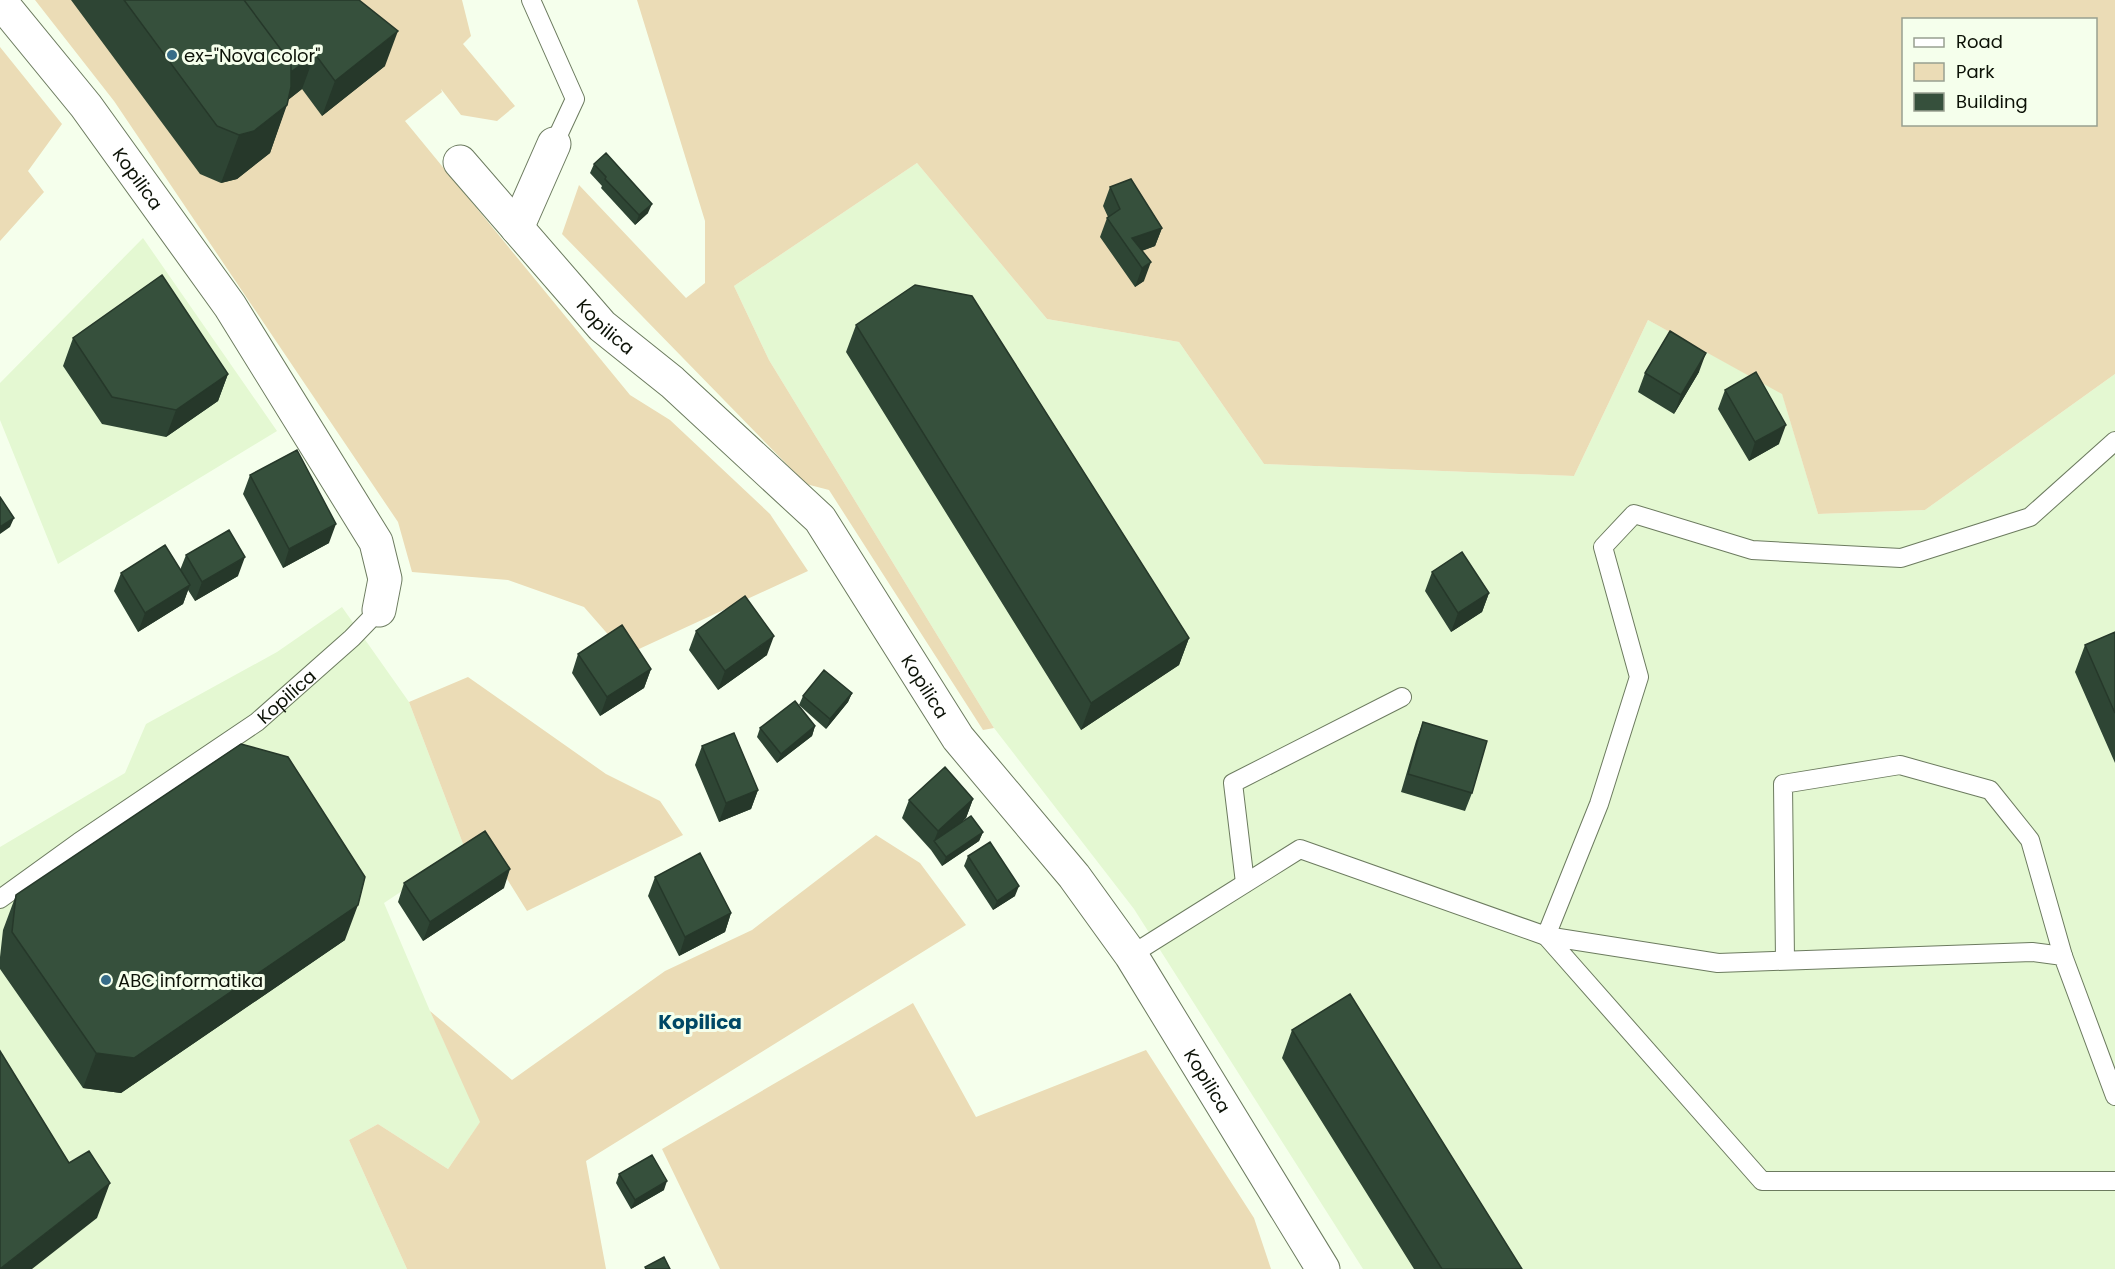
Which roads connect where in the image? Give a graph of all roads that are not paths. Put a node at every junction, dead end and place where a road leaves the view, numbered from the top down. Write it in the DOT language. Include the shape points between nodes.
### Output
graph roads {
  1 [pos="531,0"];
  2 [pos="0,1"];
  3 [pos="554,144"];
  4 [pos="460,162"];
  5 [pos="517,228"];
  6 [pos="2115,441"];
  7 [pos="379,610"];
  8 [pos="1402,697"];
  9 [pos="1245,883"];
  10 [pos="0,899"];
  11 [pos="1546,936"];
  12 [pos="1131,955"];
  13 [pos="2063,956"];
  14 [pos="1785,960"];
  15 [pos="2115,1096"];
  16 [pos="2115,1181"];
  17 [pos="1323,1269"];
  1 -- 3 [label="lane" via="575,99"];
  2 -- 7 [label="street, Kopilica" via="86,106 235,316 376,542 385,579"];
  3 -- 5 [label="street"];
  4 -- 5 [label="street, Kopilica"];
  5 -- 12 [label="street, Kopilica" via="602,326 672,382 820,519 958,738 1074,876"];
  6 -- 11 [label="lane" via="2030,517 1901,558 1752,550 1634,514 1603,547 1639,676 1599,804"];
  7 -- 10 [label="lane, Kopilica" via="257,722"];
  8 -- 9 [label="lane" via="1233,783"];
  9 -- 11 [label="lane" via="1300,849"];
  9 -- 12 [label="lane"];
  11 -- 14 [label="lane" via="1718,963"];
  11 -- 16 [label="lane" via="1762,1181"];
  12 -- 17 [label="street, Kopilica"];
  13 -- 14 [label="lane" via="2032,952"];
  13 -- 14 [label="lane" via="2030,840 1990,790 1900,765 1783,784"];
  13 -- 15 [label="lane"];
}
